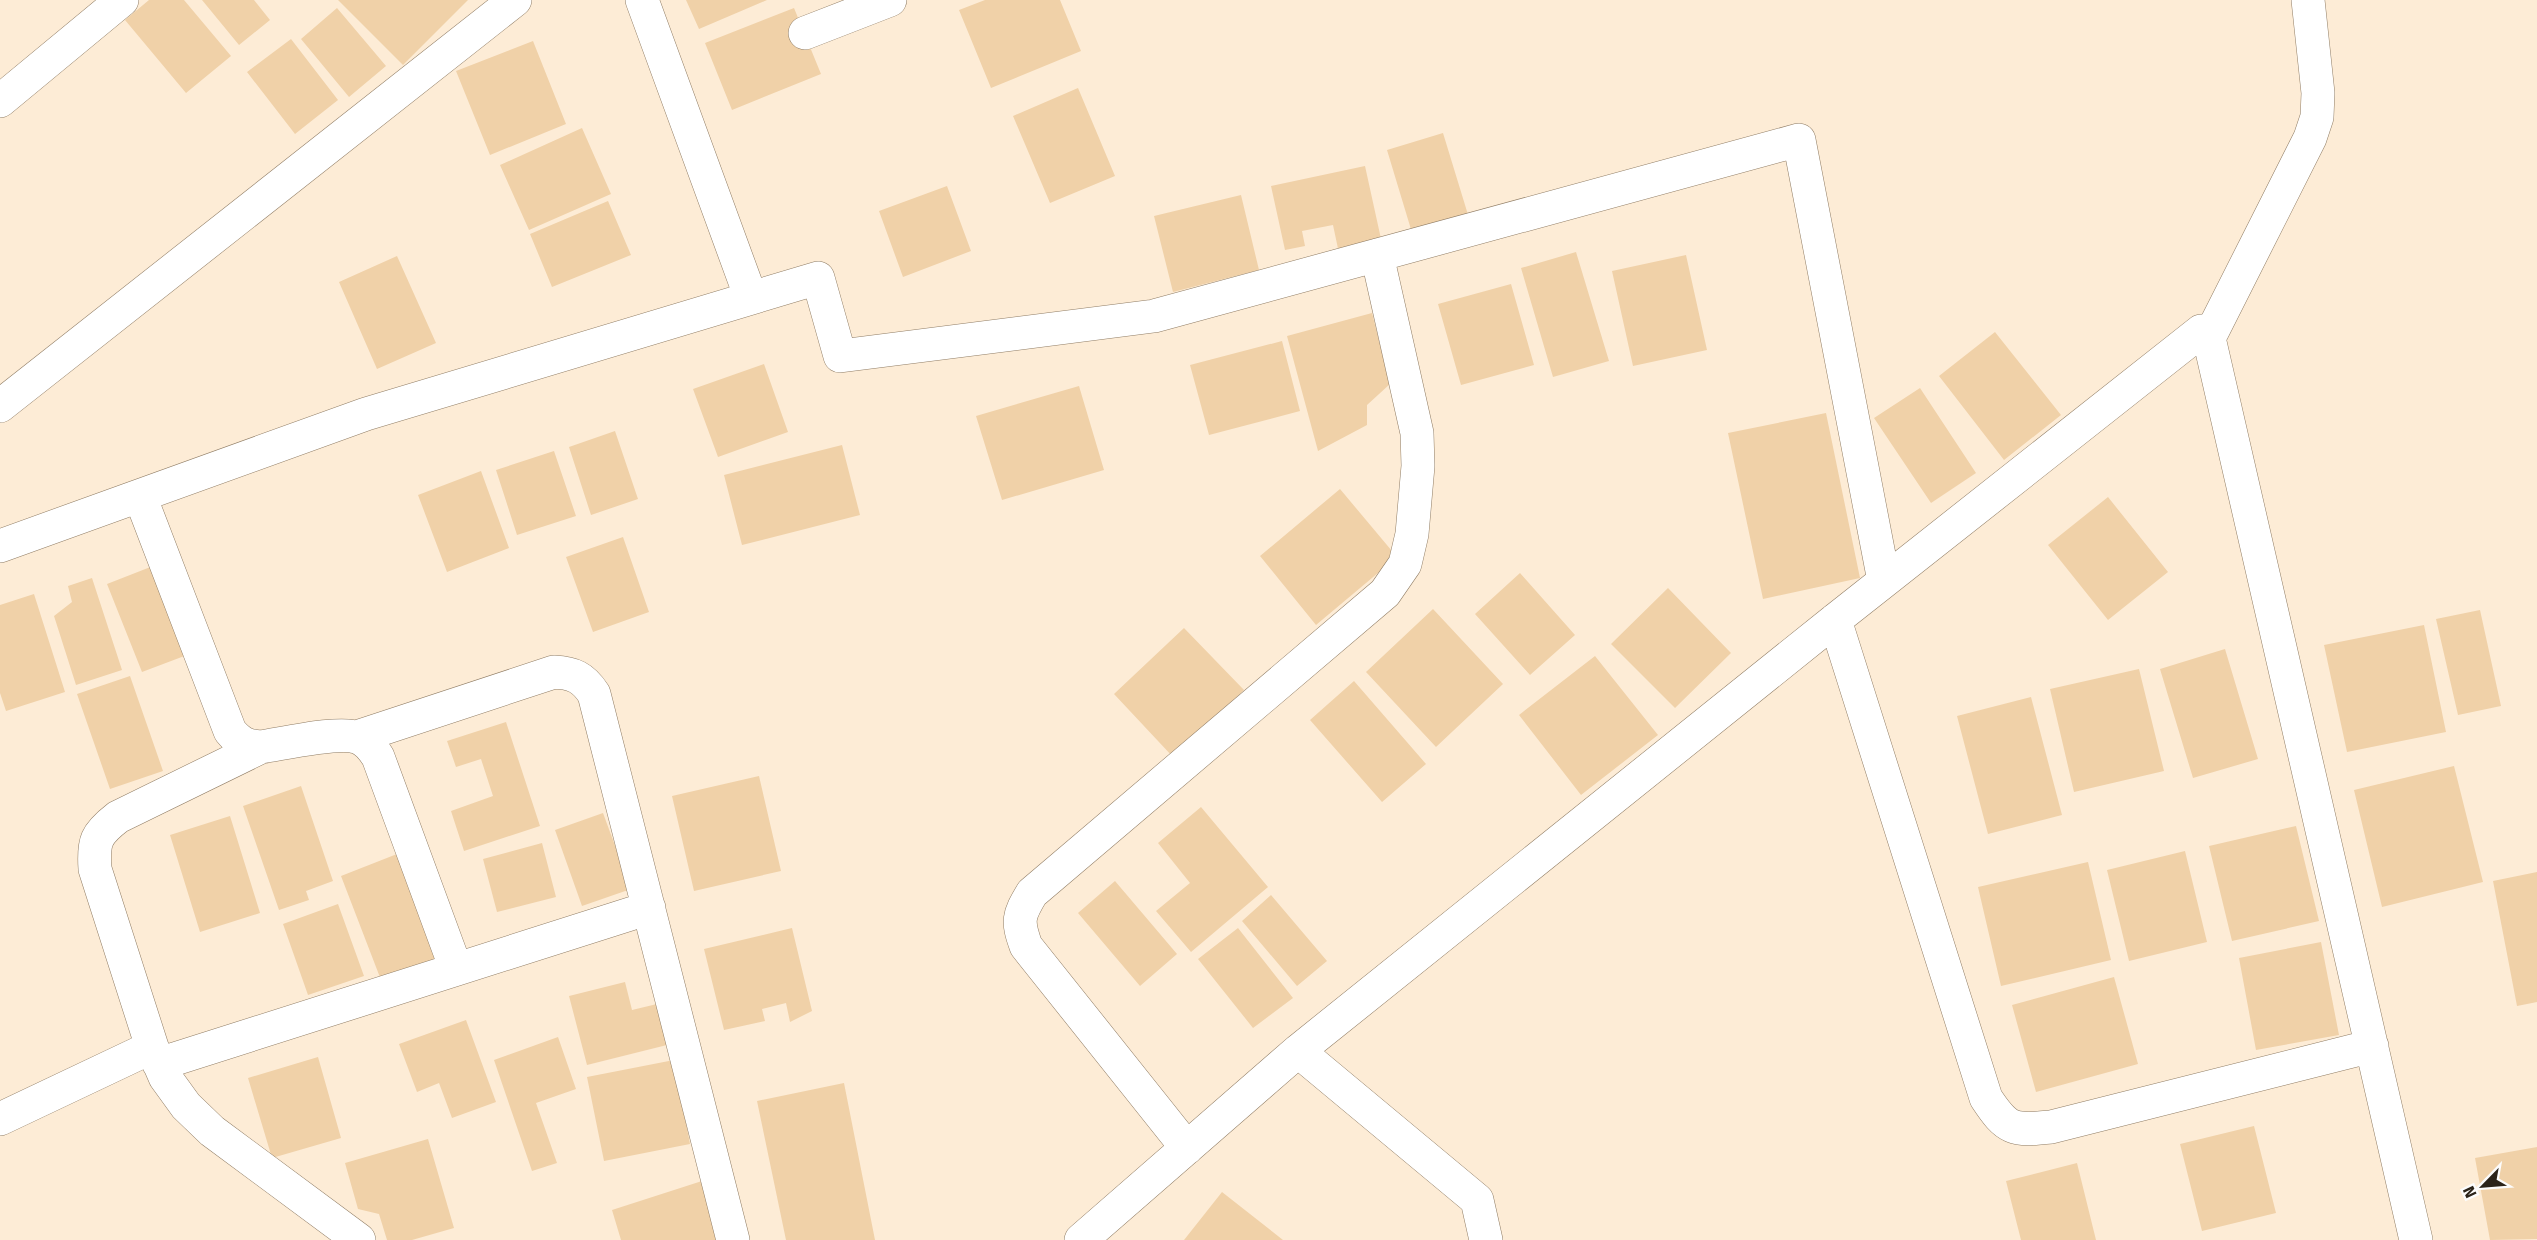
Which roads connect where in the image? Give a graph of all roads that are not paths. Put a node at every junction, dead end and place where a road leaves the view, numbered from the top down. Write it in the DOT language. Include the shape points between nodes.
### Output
graph roads {
  1 [pos="122,0"];
  2 [pos="515,0"];
  3 [pos="642,0"];
  4 [pos="890,0"];
  5 [pos="2308,0"];
  6 [pos="805,33"];
  7 [pos="0,101"];
  8 [pos="1377,255"];
  9 [pos="751,298"];
  10 [pos="2209,338"];
  11 [pos="0,406"];
  12 [pos="140,496"];
  13 [pos="0,546"];
  14 [pos="1884,581"];
  15 [pos="1834,621"];
  16 [pos="357,737"];
  17 [pos="261,747"];
  18 [pos="649,908"];
  19 [pos="456,969"];
  20 [pos="2372,1046"];
  21 [pos="1298,1052"];
  22 [pos="155,1055"];
  23 [pos="0,1119"];
  24 [pos="1187,1148"];
  25 [pos="359,1240"];
  26 [pos="734,1240"];
  27 [pos="1081,1240"];
  28 [pos="1486,1240"];
  29 [pos="2416,1240"];
  1 -- 7 [label="street"];
  2 -- 11 [label="street"];
  3 -- 9 [label="street"];
  4 -- 6 [label="street"];
  5 -- 10 [label="street" via="2317,117"];
  8 -- 9 [label="street" via="1154,316 840,356 818,278"];
  8 -- 14 [label="street" via="1799,140"];
  8 -- 24 [label="street" via="1417,433 1412,534 1405,564 1385,594 1032,894 1021,911 1019,927 1026,946"];
  9 -- 12 [label="street" via="366,414"];
  10 -- 14 [label="street" via="2201,331"];
  10 -- 20 [label="street"];
  12 -- 13 [label="street"];
  12 -- 17 [label="street" via="230,731 238,741"];
  14 -- 15 [label="street"];
  15 -- 20 [label="street" via="1986,1098 2001,1121 2022,1130 2051,1128"];
  15 -- 21 [label="street"];
  16 -- 17 [label="street" via="343,735"];
  16 -- 18 [label="street" via="554,672 572,673 586,681 594,693"];
  16 -- 19 [label="street" via="369,744 378,757"];
  17 -- 22 [label="street" via="118,817 102,830 94,847 95,868"];
  18 -- 19 [label="street"];
  18 -- 26 [label="street"];
  19 -- 22 [label="street"];
  20 -- 29 [label="street"];
  21 -- 24 [label="street"];
  21 -- 28 [label="street" via="1477,1200"];
  22 -- 23 [label="street"];
  22 -- 25 [label="street" via="186,1106 212,1131"];
  24 -- 27 [label="street"];
}
